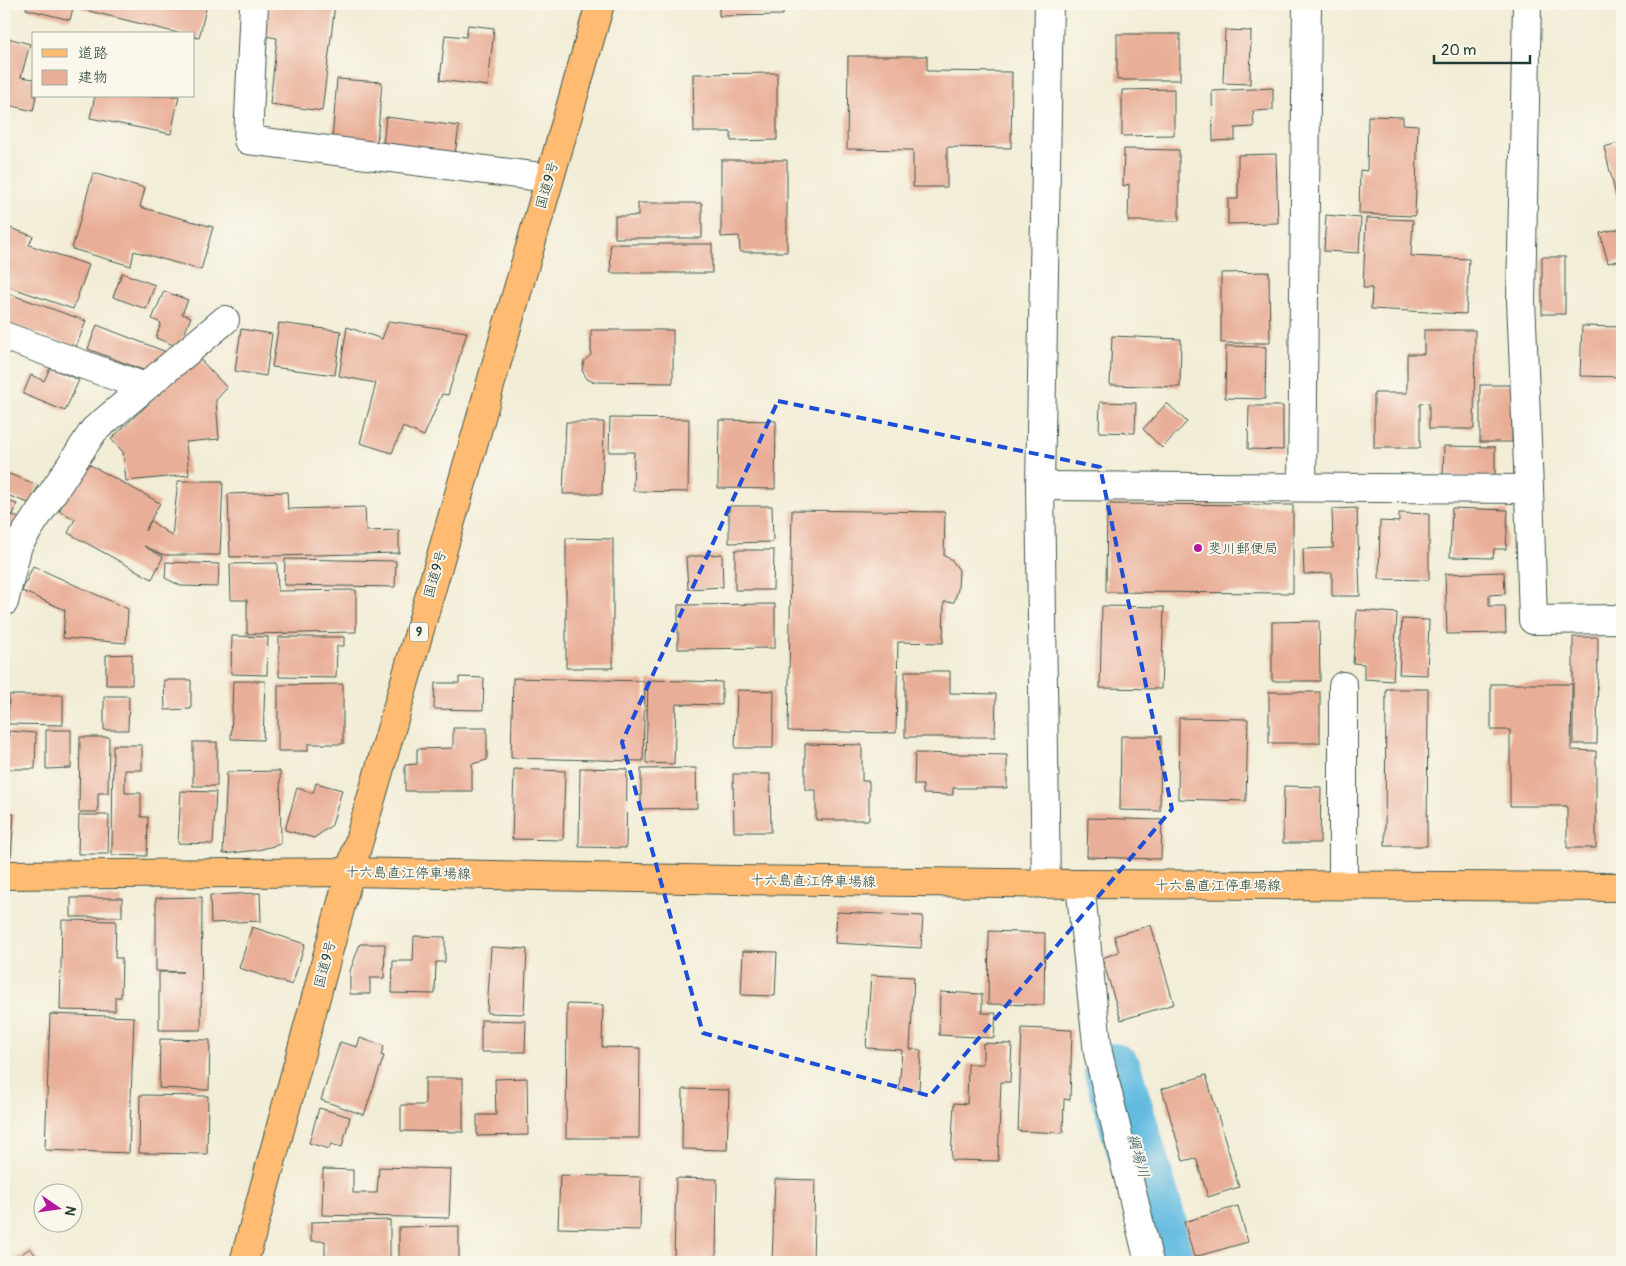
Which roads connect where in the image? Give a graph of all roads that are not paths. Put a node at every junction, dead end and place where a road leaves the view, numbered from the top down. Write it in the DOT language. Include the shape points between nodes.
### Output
graph roads {
  1 [pos="254,4"];
  2 [pos="600,4"];
  3 [pos="1049,4"];
  4 [pos="1307,4"];
  5 [pos="1527,4"];
  6 [pos="549,178"];
  7 [pos="225,320"];
  8 [pos="4,336"];
  9 [pos="145,387"];
  10 [pos="1040,486"];
  11 [pos="1302,487"];
  12 [pos="1529,489"];
  13 [pos="4,602"];
  14 [pos="1622,619"];
  15 [pos="1343,686"];
  16 [pos="350,872"];
  17 [pos="4,875"];
  18 [pos="1046,884"];
  19 [pos="1080,884"];
  20 [pos="1343,885"];
  21 [pos="1622,887"];
  22 [pos="244,1262"];
  23 [pos="1149,1262"];
  1 -- 6 [label="street" via="248,140"];
  2 -- 6 [label="main road, 国道9号 / 9"];
  3 -- 10 [label="street"];
  4 -- 11 [label="street"];
  5 -- 12 [label="street" via="1520,300"];
  6 -- 16 [label="main road, 国道9号 / 9"];
  7 -- 9 [label="street"];
  8 -- 9 [label="street"];
  9 -- 13 [label="street" via="94,430 18,544"];
  10 -- 11 [label="street"];
  10 -- 18 [label="street"];
  11 -- 12 [label="street"];
  12 -- 14 [label="street" via="1532,620"];
  15 -- 20 [label="street"];
  16 -- 17 [label="main road, 十六島直江停車場線"];
  16 -- 18 [label="main road, 十六島直江停車場線"];
  16 -- 22 [label="main road, 国道9号 / 9"];
  18 -- 19 [label="main road, 十六島直江停車場線"];
  19 -- 20 [label="main road, 十六島直江停車場線"];
  19 -- 23 [label="street" via="1098,1053"];
  20 -- 21 [label="main road, 十六島直江停車場線"];
}
